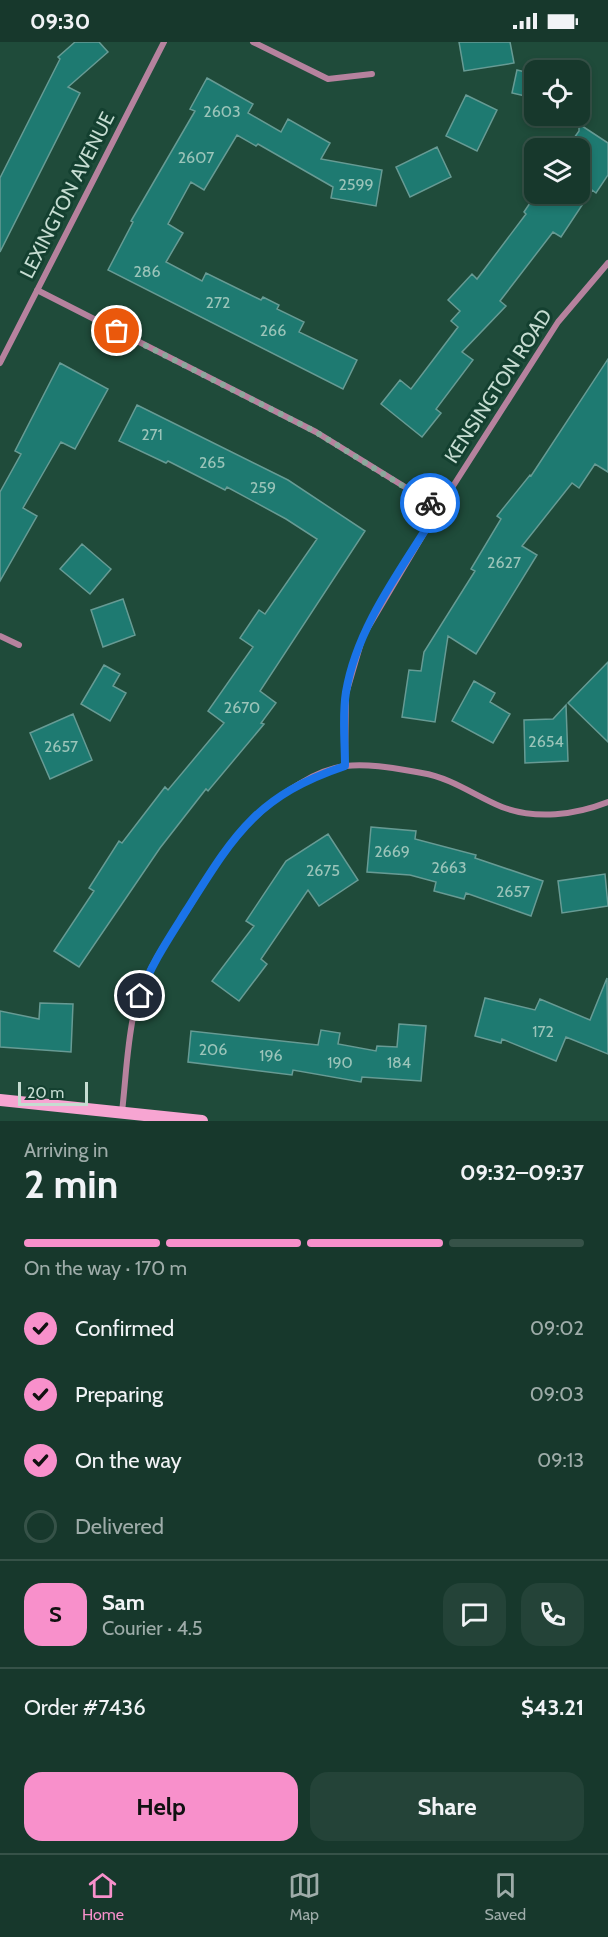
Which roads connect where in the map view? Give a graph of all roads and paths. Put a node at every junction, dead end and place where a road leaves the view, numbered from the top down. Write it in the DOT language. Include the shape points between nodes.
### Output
graph roads {
  1 [pos="164,42"];
  2 [pos="253,42"];
  3 [pos="372,74"];
  4 [pos="608,263"];
  5 [pos="37,290"];
  6 [pos="0,363"];
  7 [pos="439,508"];
  8 [pos="0,636"];
  9 [pos="19,645"];
  10 [pos="345,766"];
  11 [pos="608,802"];
  12 [pos="0,1100"];
  13 [pos="122,1112"];
  14 [pos="176,1120"];
  15 [pos="202,1121"];
  1 -- 5 [label="street, LEXINGTON AVENUE"];
  2 -- 3 [label="street" via="328,79"];
  4 -- 7 [label="street, KENSINGTON ROAD" via="558,322"];
  5 -- 6 [label="street, LEXINGTON AVENUE"];
  5 -- 7 [label="street" via="316,432"];
  7 -- 10 [label="street, KENSINGTON ROAD" via="363,636 346,694"];
  8 -- 9 [label="street"];
  10 -- 11 [label="street" via="425,773 503,807 532,814 586,811"];
  10 -- 13 [label="street" via="310,777 276,797 253,816 223,852 144,983 135,1009"];
  12 -- 13 [label="main road"];
  13 -- 14 [label="main road"];
  14 -- 15 [label="main road"];
}
